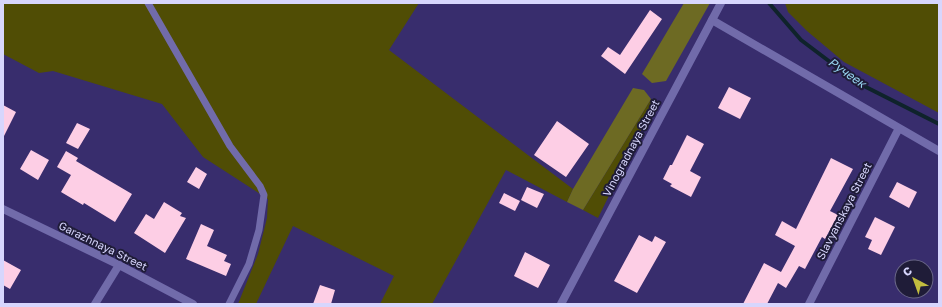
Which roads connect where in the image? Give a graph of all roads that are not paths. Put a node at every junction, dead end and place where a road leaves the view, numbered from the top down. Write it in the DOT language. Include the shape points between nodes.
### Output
graph roads {
  1 [pos="148,3"];
  2 [pos="720,3"];
  3 [pos="712,20"];
  4 [pos="899,128"];
  5 [pos="939,151"];
  6 [pos="3,209"];
  7 [pos="119,265"];
  8 [pos="95,304"];
  9 [pos="193,304"];
  10 [pos="229,304"];
  11 [pos="561,304"];
  12 [pos="809,304"];
  1 -- 10 [label="lane" via="230,146 264,195 259,230 250,264"];
  2 -- 3 [label="street, Vinogradnaya Street"];
  3 -- 4 [label="street"];
  3 -- 11 [label="street, Vinogradnaya Street"];
  4 -- 5 [label="street"];
  4 -- 12 [label="street, Slavyanskaya Street"];
  6 -- 7 [label="street, Garazhnaya Street"];
  7 -- 8 [label="street"];
  7 -- 9 [label="street, Garazhnaya Street"];
}
